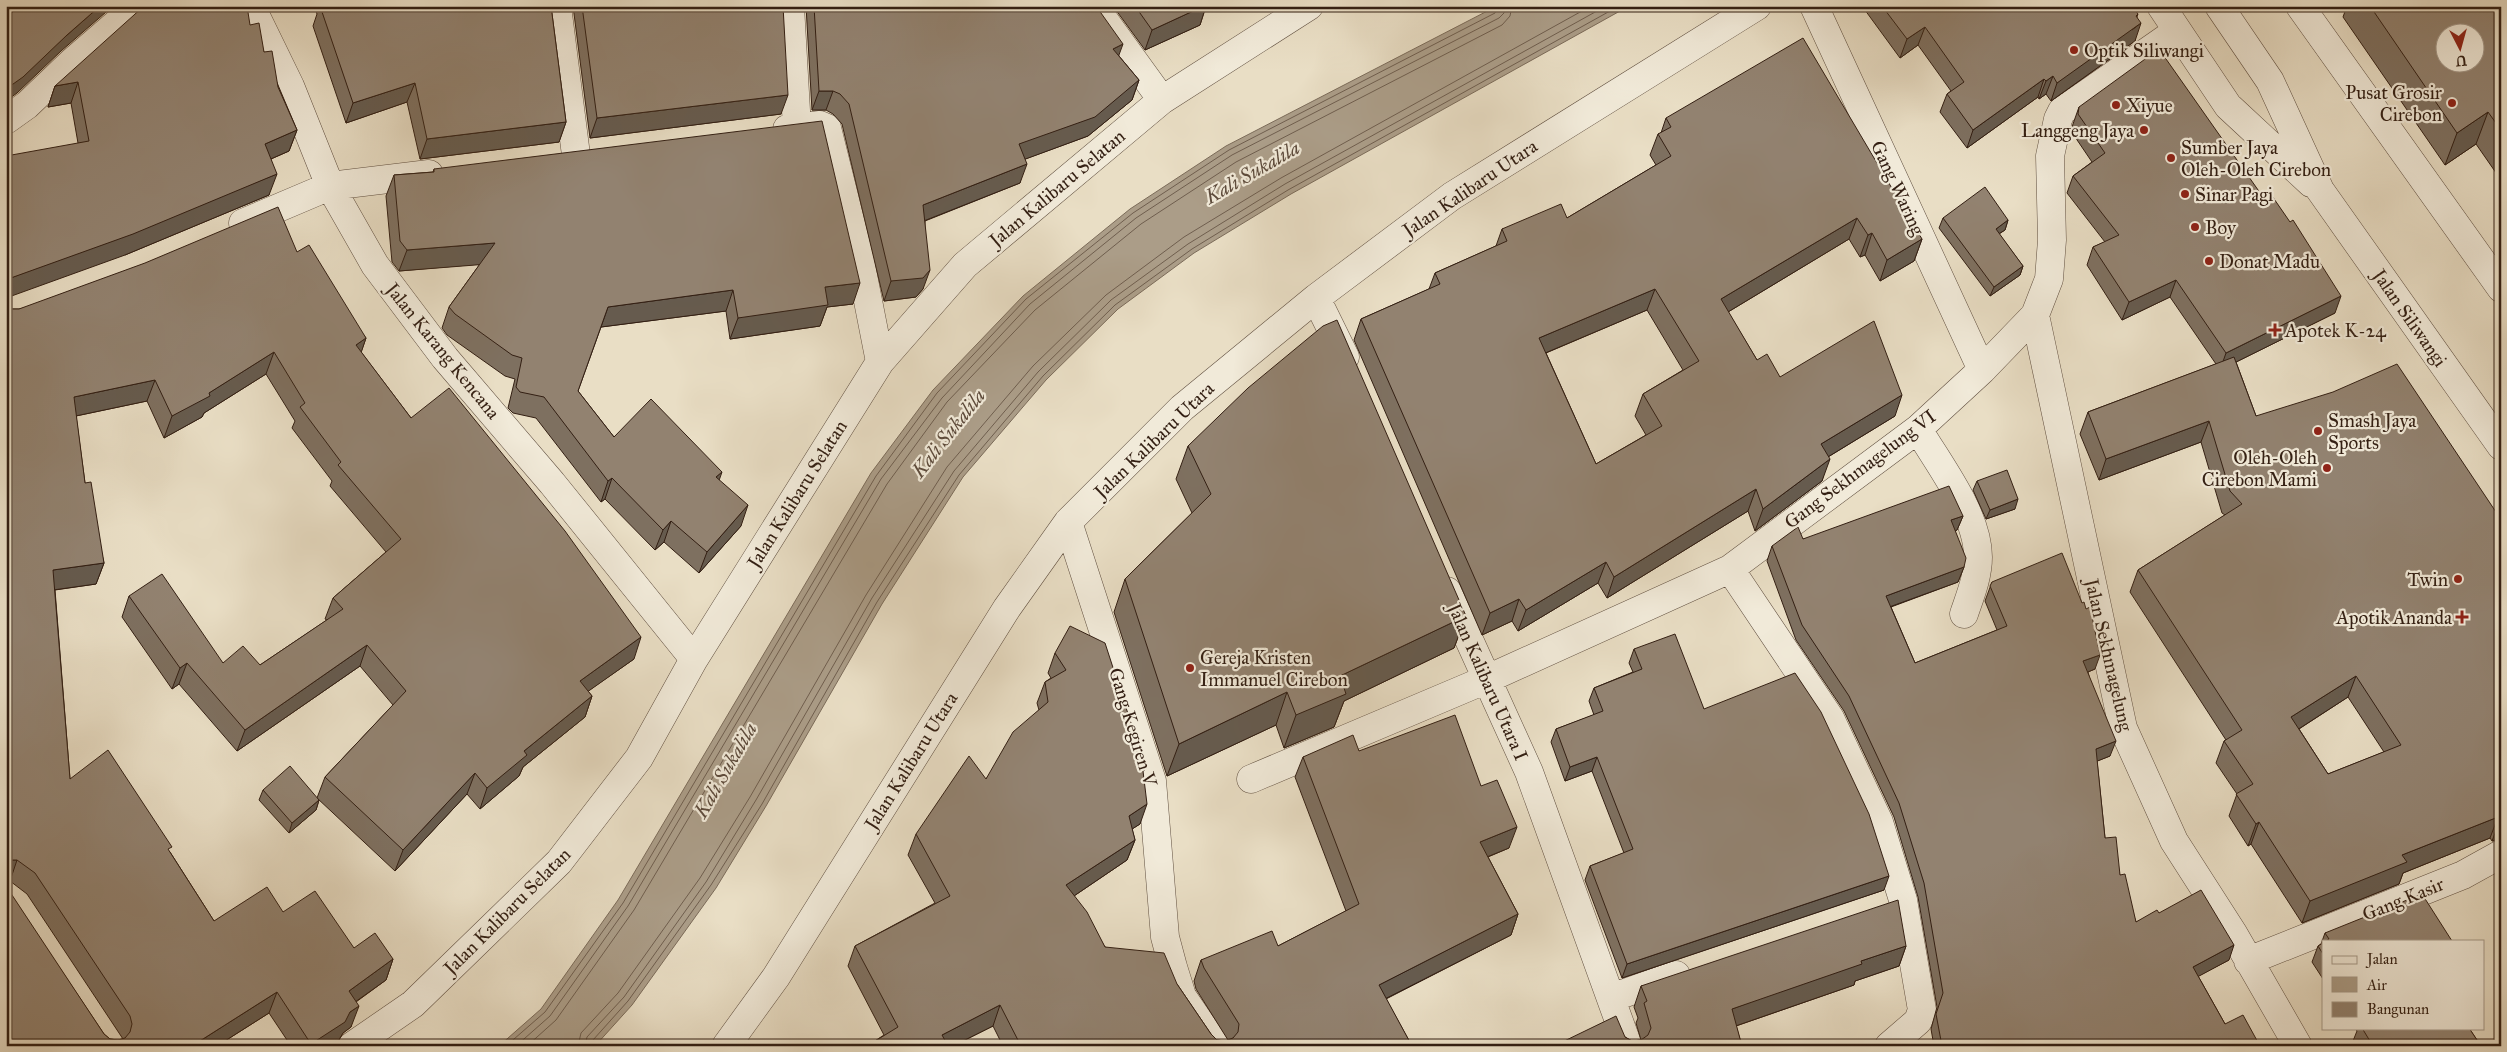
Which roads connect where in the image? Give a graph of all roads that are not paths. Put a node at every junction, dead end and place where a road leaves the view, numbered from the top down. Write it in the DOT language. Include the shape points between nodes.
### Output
graph roads {
  1 [pos="137,6"];
  2 [pos="251,6"];
  3 [pos="557,6"];
  4 [pos="790,6"];
  5 [pos="1094,6"];
  6 [pos="1309,6"];
  7 [pos="1757,6"];
  8 [pos="1814,6"];
  9 [pos="2161,6"];
  10 [pos="2219,6"];
  11 [pos="2300,6"];
  12 [pos="2177,30"];
  13 [pos="1162,100"];
  14 [pos="6,120"];
  15 [pos="797,128"];
  16 [pos="758,133"];
  17 [pos="605,151"];
  18 [pos="576,155"];
  19 [pos="546,159"];
  20 [pos="458,170"];
  21 [pos="330,186"];
  22 [pos="2320,190"];
  23 [pos="221,232"];
  24 [pos="2501,288"];
  25 [pos="1316,298"];
  26 [pos="2035,315"];
  27 [pos="880,362"];
  28 [pos="1982,370"];
  29 [pos="1354,380"];
  30 [pos="1918,429"];
  31 [pos="2500,443"];
  32 [pos="1068,522"];
  33 [pos="1435,564"];
  34 [pos="1730,569"];
  35 [pos="1964,614"];
  36 [pos="694,659"];
  37 [pos="1485,680"];
  38 [pos="1251,779"];
  39 [pos="2501,854"];
  40 [pos="1903,900"];
  41 [pos="1874,909"];
  42 [pos="2248,961"];
  43 [pos="1697,968"];
  44 [pos="1611,998"];
  45 [pos="352,1046"];
  46 [pos="726,1046"];
  47 [pos="1216,1046"];
  48 [pos="1628,1046"];
  49 [pos="1889,1046"];
  50 [pos="2298,1046"];
  1 -- 14 [label="street"];
  2 -- 21 [label="street, Jalan Karang Kencana" via="290,86"];
  3 -- 18 [label="street"];
  4 -- 15 [label="street"];
  5 -- 13 [label="street"];
  6 -- 13 [label="street, Jalan Kalibaru Selatan"];
  7 -- 25 [label="street, Jalan Kalibaru Utara" via="1452,196"];
  8 -- 28 [label="street, Gang Waring"];
  9 -- 12 [label="street, Jalan Siliwangi"];
  10 -- 22 [label="street, Jalan Siliwangi" via="2270,81"];
  11 -- 24 [label="street"];
  12 -- 22 [label="street, Jalan Siliwangi" via="2228,106"];
  12 -- 26 [label="street, Gang Sekhmagelung VI" via="2062,111 2058,119 2050,156 2052,240 2049,279"];
  13 -- 27 [label="street, Jalan Kalibaru Selatan" via="965,265"];
  15 -- 16 [label="street"];
  15 -- 27 [label="street" via="820,125 827,128 860,260"];
  17 -- 18 [label="street"];
  18 -- 19 [label="street"];
  20 -- 21 [label="street"];
  21 -- 23 [label="street"];
  21 -- 36 [label="street, Jalan Karang Kencana" via="375,265 444,358 552,483"];
  22 -- 31 [label="street, Jalan Siliwangi"];
  25 -- 29 [label="street"];
  25 -- 32 [label="street, Jalan Kalibaru Utara" via="1182,408"];
  26 -- 28 [label="street, Gang Sekhmagelung VI"];
  26 -- 42 [label="street, Jalan Sekhmagelung" via="2123,728 2174,841"];
  27 -- 36 [label="street, Jalan Kalibaru Selatan"];
  28 -- 30 [label="street, Gang Sekhmagelung VI"];
  30 -- 34 [label="street, Gang Sekhmagelung VI"];
  30 -- 35 [label="street" via="1964,506 1973,532 1978,556"];
  32 -- 46 [label="street, Jalan Kalibaru Utara" via="1007,608 776,976"];
  32 -- 47 [label="street, Gang Kegiren V" via="1152,781 1165,937 1173,967 1182,996"];
  33 -- 37 [label="street, Jalan Kalibaru Utara I"];
  34 -- 37 [label="street, Gang Sekhmagelung VI"];
  34 -- 40 [label="street" via="1830,718 1878,822"];
  36 -- 45 [label="street, Jalan Kalibaru Selatan" via="639,758 560,862 413,1004"];
  37 -- 38 [label="street, Gang Sekhmagelung VI"];
  37 -- 44 [label="street, Jalan Kalibaru Utara I" via="1529,772"];
  39 -- 42 [label="street, Gang Kasir" via="2462,875"];
  40 -- 41 [label="street"];
  40 -- 49 [label="street" via="1922,1010 1914,1026"];
  42 -- 50 [label="street, Jalan Sekhmagelung"];
  43 -- 44 [label="street"];
  44 -- 48 [label="street, Jalan Kalibaru Utara I"];
}
